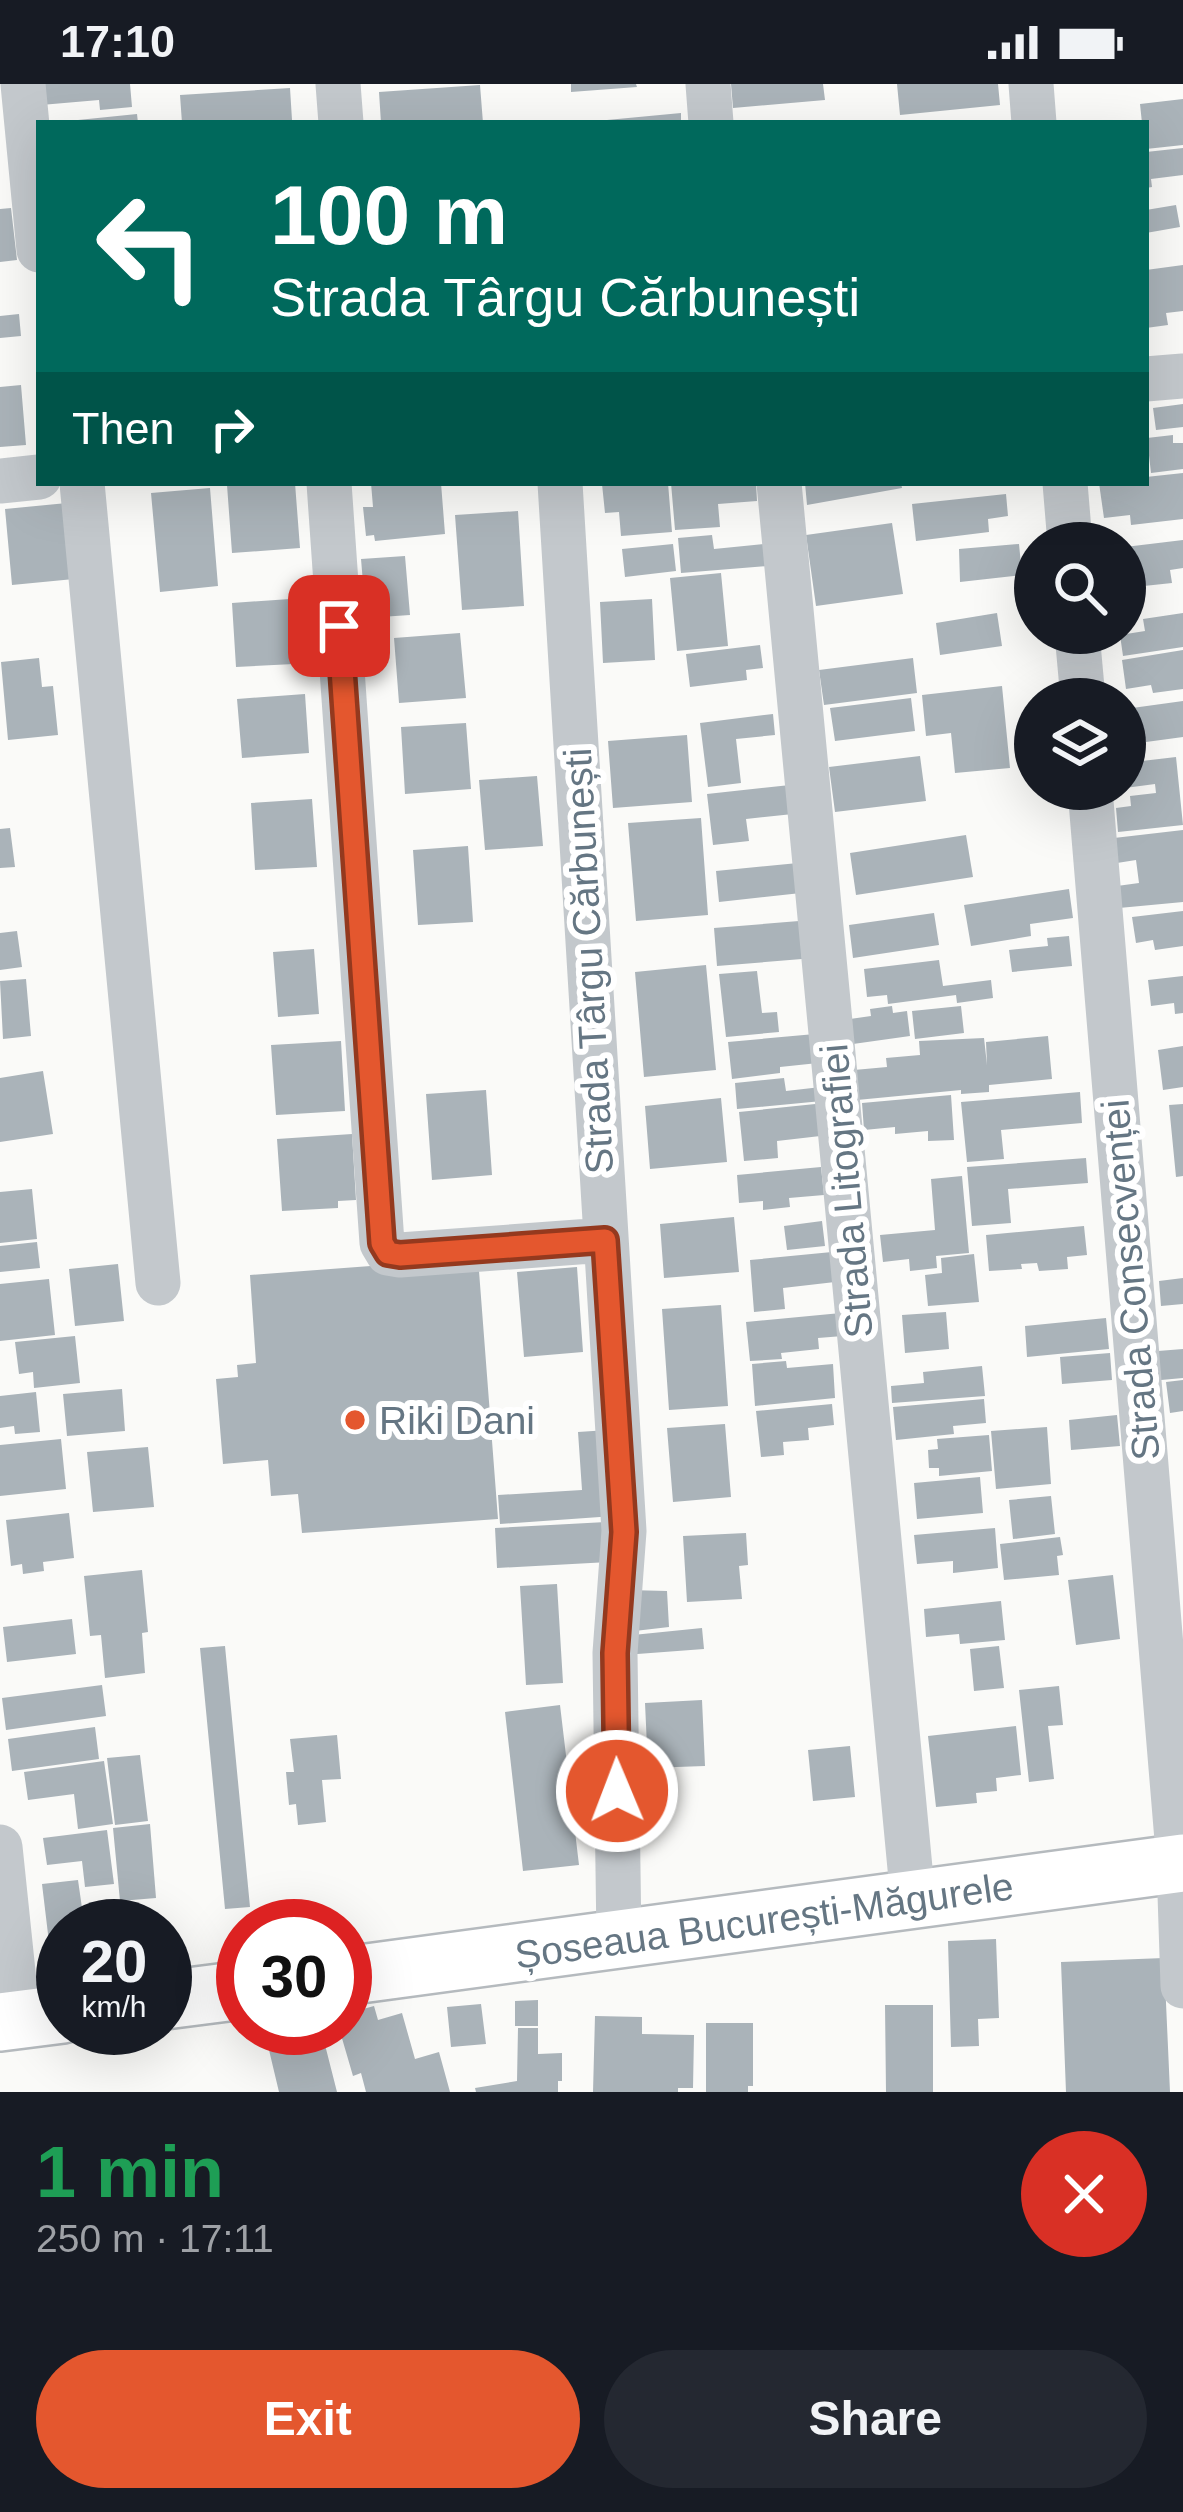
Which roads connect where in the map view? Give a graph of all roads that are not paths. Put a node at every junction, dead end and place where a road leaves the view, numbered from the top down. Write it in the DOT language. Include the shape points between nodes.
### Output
graph roads {
  1 [pos="23,84"];
  2 [pos="338,84"];
  3 [pos="708,84"];
  4 [pos="1031,84"];
  5 [pos="341,120"];
  6 [pos="711,120"];
  7 [pos="1034,120"];
  8 [pos="36,219"];
  9 [pos="1183,376"];
  10 [pos="1149,379"];
  11 [pos="36,477"];
  12 [pos="0,481"];
  13 [pos="82,486"];
  14 [pos="329,486"];
  15 [pos="560,486"];
  16 [pos="778,486"];
  17 [pos="1065,486"];
  18 [pos="1068,522"];
  19 [pos="1092,810"];
  20 [pos="605,1240"];
  21 [pos="158,1283"];
  22 [pos="0,1847"];
  23 [pos="1181,1863"];
  24 [pos="913,1900"];
  25 [pos="619,1941"];
  26 [pos="372,1973"];
  27 [pos="1183,1986"];
  28 [pos="27,2019"];
  1 -- 8 [label="street"];
  2 -- 5 [label="street"];
  3 -- 6 [label="street"];
  4 -- 7 [label="street"];
  9 -- 10 [label="street"];
  11 -- 12 [label="street"];
  13 -- 21 [label="street"];
  14 -- 20 [label="street" via="382,1243 400,1255"];
  15 -- 20 [label="street, Strada Târgu Cărbunești"];
  16 -- 24 [label="street, Strada Litografiei"];
  17 -- 18 [label="street"];
  19 -- 23 [label="street, Strada Consecvenței"];
  20 -- 25 [label="street, Strada Târgu Cărbunești" via="624,1532 615,1653"];
  22 -- 28 [label="street"];
  23 -- 24 [label="main road, Șoseaua București-Măgurele"];
  23 -- 27 [label="street, Strada Consecvenței"];
  24 -- 25 [label="main road, Șoseaua București-Măgurele"];
  25 -- 26 [label="main road, Șoseaua București-Măgurele"];
}
